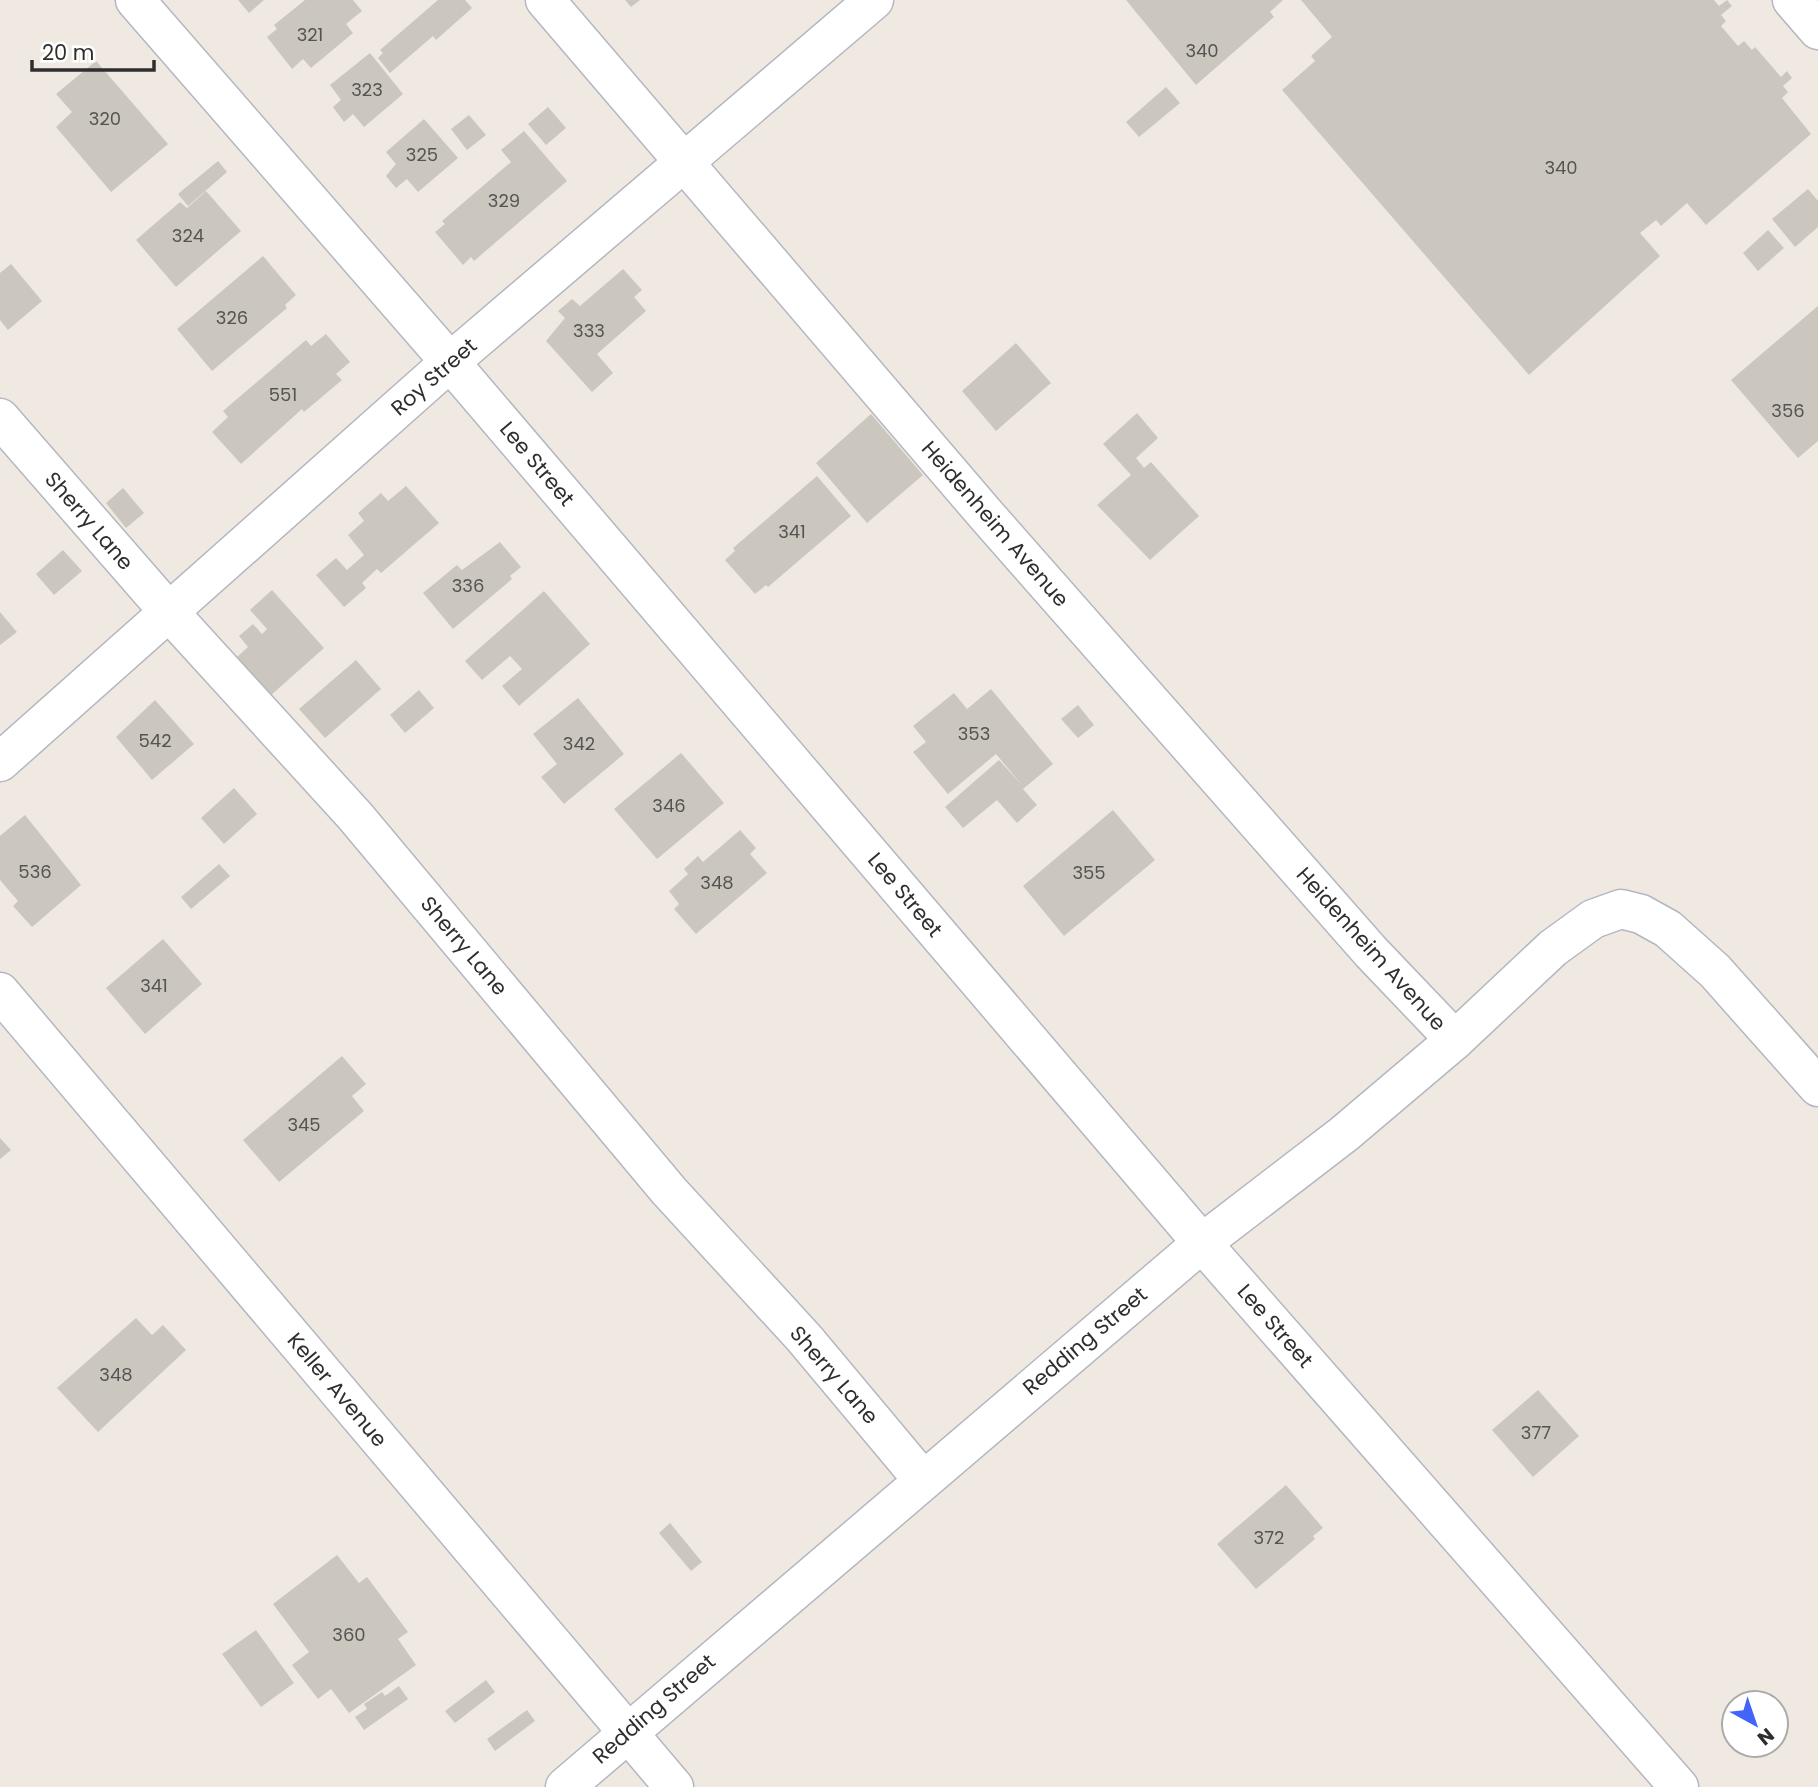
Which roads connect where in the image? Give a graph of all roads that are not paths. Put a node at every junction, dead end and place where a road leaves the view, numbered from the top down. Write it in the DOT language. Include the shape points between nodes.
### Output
graph roads {
  1 [pos="135,0"];
  2 [pos="545,0"];
  3 [pos="874,0"];
  4 [pos="1792,0"];
  5 [pos="1818,30"];
  6 [pos="682,162"];
  7 [pos="450,362"];
  8 [pos="0,418"];
  9 [pos="169,612"];
  10 [pos="0,762"];
  11 [pos="0,992"];
  12 [pos="1455,1040"];
  13 [pos="1818,1087"];
  14 [pos="1202,1243"];
  15 [pos="922,1479"];
  16 [pos="627,1732"];
  17 [pos="565,1787"];
  18 [pos="674,1787"];
  19 [pos="1679,1787"];
  1 -- 7 [label="street, Lee Street"];
  2 -- 6 [label="street, Heidenheim Avenue"];
  3 -- 6 [label="street, Roy Street"];
  4 -- 5 [label="street"];
  6 -- 7 [label="street, Roy Street"];
  6 -- 12 [label="street, Heidenheim Avenue" via="996,527 1371,952"];
  7 -- 9 [label="street, Roy Street"];
  7 -- 14 [label="street, Lee Street"];
  8 -- 9 [label="street, Sherry Lane"];
  9 -- 10 [label="street, Roy Street"];
  9 -- 15 [label="street, Sherry Lane" via="355,816 669,1191 804,1338"];
  11 -- 16 [label="street, Keller Avenue"];
  12 -- 13 [label="street, Redding Street" via="1553,948 1593,919 1616,911 1641,914 1668,929 1715,971"];
  12 -- 14 [label="street, Redding Street" via="1344,1134"];
  14 -- 15 [label="street, Redding Street"];
  14 -- 19 [label="street, Lee Street"];
  15 -- 16 [label="street, Redding Street"];
  16 -- 17 [label="street, Redding Street"];
  16 -- 18 [label="street, Keller Avenue"];
}
